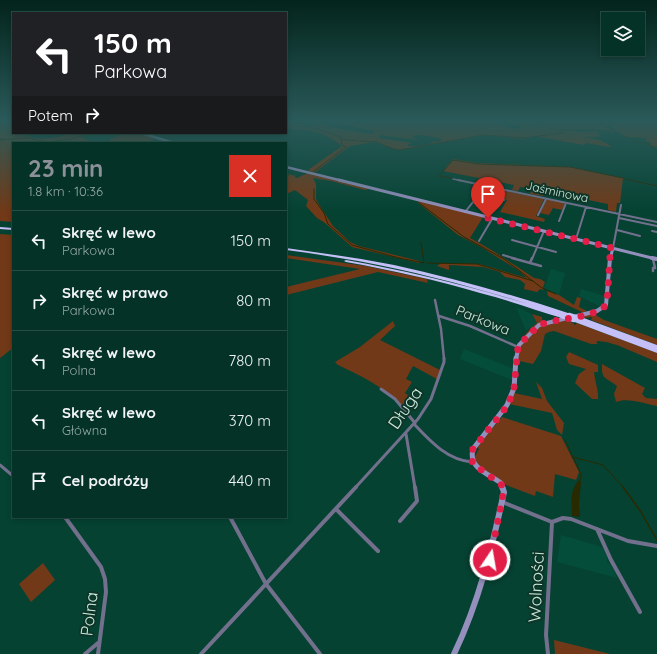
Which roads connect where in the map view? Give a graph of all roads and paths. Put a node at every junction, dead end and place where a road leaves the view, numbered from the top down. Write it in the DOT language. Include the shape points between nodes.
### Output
graph roads {
  1 [pos="287,167"];
  2 [pos="453,180"];
  3 [pos="494,188"];
  4 [pos="489,196"];
  5 [pos="546,199"];
  6 [pos="504,200"];
  7 [pos="566,203"];
  8 [pos="621,205"];
  9 [pos="586,207"];
  10 [pos="465,212"];
  11 [pos="620,214"];
  12 [pos="538,215"];
  13 [pos="619,218"];
  14 [pos="492,219"];
  15 [pos="559,221"];
  16 [pos="657,222"];
  17 [pos="0,225"];
  18 [pos="12,226"];
  19 [pos="657,226"];
  20 [pos="0,228"];
  21 [pos="12,229"];
  22 [pos="617,230"];
  23 [pos="544,231"];
  24 [pos="652,231"];
  25 [pos="657,232"];
  26 [pos="640,236"];
  27 [pos="576,239"];
  28 [pos="512,240"];
  29 [pos="479,241"];
  30 [pos="536,247"];
  31 [pos="613,248"];
  32 [pos="287,249"];
  33 [pos="556,252"];
  34 [pos="287,253"];
  35 [pos="503,255"];
  36 [pos="655,258"];
  37 [pos="530,263"];
  38 [pos="541,266"];
  39 [pos="653,271"];
  40 [pos="435,300"];
  41 [pos="439,316"];
  42 [pos="518,347"];
  43 [pos="657,347"];
  44 [pos="657,351"];
  45 [pos="381,389"];
  46 [pos="414,424"];
  47 [pos="406,434"];
  48 [pos="472,462"];
  49 [pos="0,465"];
  50 [pos="12,475"];
  51 [pos="502,502"];
  52 [pos="336,509"];
  53 [pos="66,518"];
  54 [pos="231,518"];
  55 [pos="400,521"];
  56 [pos="552,522"];
  57 [pos="596,529"];
  58 [pos="657,546"];
  59 [pos="378,551"];
  60 [pos="266,584"];
  61 [pos="640,612"];
  62 [pos="98,643"];
  63 [pos="84,654"];
  64 [pos="98,654"];
  65 [pos="201,654"];
  66 [pos="320,654"];
  67 [pos="454,654"];
  68 [pos="548,654"];
  1 -- 10 [label="street"];
  2 -- 3 [label="street, Jaśminowa"];
  3 -- 4 [label="street"];
  3 -- 5 [label="street, Jaśminowa"];
  4 -- 6 [label="street"];
  4 -- 10 [label="street" via="483,205 473,202"];
  5 -- 7 [label="street, Jaśminowa"];
  5 -- 12 [label="street"];
  7 -- 9 [label="street, Jaśminowa"];
  7 -- 15 [label="street"];
  8 -- 11 [label="street"];
  9 -- 11 [label="street, Jaśminowa"];
  9 -- 27 [label="street"];
  10 -- 14 [label="street"];
  11 -- 13 [label="street"];
  11 -- 16 [label="street, Jaśminowa"];
  13 -- 19 [label="street"];
  13 -- 22 [label="street"];
  14 -- 23 [label="street"];
  14 -- 29 [label="street"];
  17 -- 18 [label="highway"];
  20 -- 21 [label="highway"];
  22 -- 26 [label="street"];
  22 -- 31 [label="street"];
  23 -- 27 [label="street"];
  23 -- 30 [label="street"];
  24 -- 25 [label="street"];
  27 -- 31 [label="street"];
  28 -- 30 [label="street"];
  30 -- 33 [label="street"];
  30 -- 37 [label="street"];
  31 -- 36 [label="street"];
  31 -- 42 [label="street, Parkowa" via="610,257 607,303 601,310 542,324"];
  32 -- 43 [label="highway, bridge" via="350,258 481,287"];
  34 -- 44 [label="highway, bridge" via="414,274 472,289 574,320"];
  35 -- 37 [label="street"];
  36 -- 39 [label="street"];
  37 -- 38 [label="street"];
  40 -- 41 [label="street, Długa"];
  41 -- 42 [label="street, Parkowa" via="470,326"];
  41 -- 46 [label="street, Długa" via="444,350 442,368 430,399"];
  42 -- 48 [label="street, Parkowa" via="513,392 504,411 477,444 472,453"];
  45 -- 46 [label="street" via="395,399"];
  46 -- 47 [label="street, Długa"];
  46 -- 48 [label="street" via="436,447 465,462"];
  47 -- 52 [label="street, Długa"];
  47 -- 55 [label="street" via="417,501"];
  48 -- 51 [label="street" via="503,486"];
  49 -- 50 [label="street"];
  51 -- 56 [label="street"];
  51 -- 67 [label="street" via="490,560 468,626"];
  52 -- 59 [label="street"];
  52 -- 60 [label="street, Długa"];
  53 -- 62 [label="street, Polna" via="101,567 105,579 106,592"];
  54 -- 60 [label="street"];
  56 -- 57 [label="street" via="569,518"];
  56 -- 68 [label="street, Wolności" via="546,635"];
  57 -- 58 [label="street" via="628,540"];
  57 -- 61 [label="street"];
  60 -- 65 [label="street, Długa"];
  60 -- 66 [label="street"];
  62 -- 63 [label="street"];
  62 -- 64 [label="street, Polna"];
}
